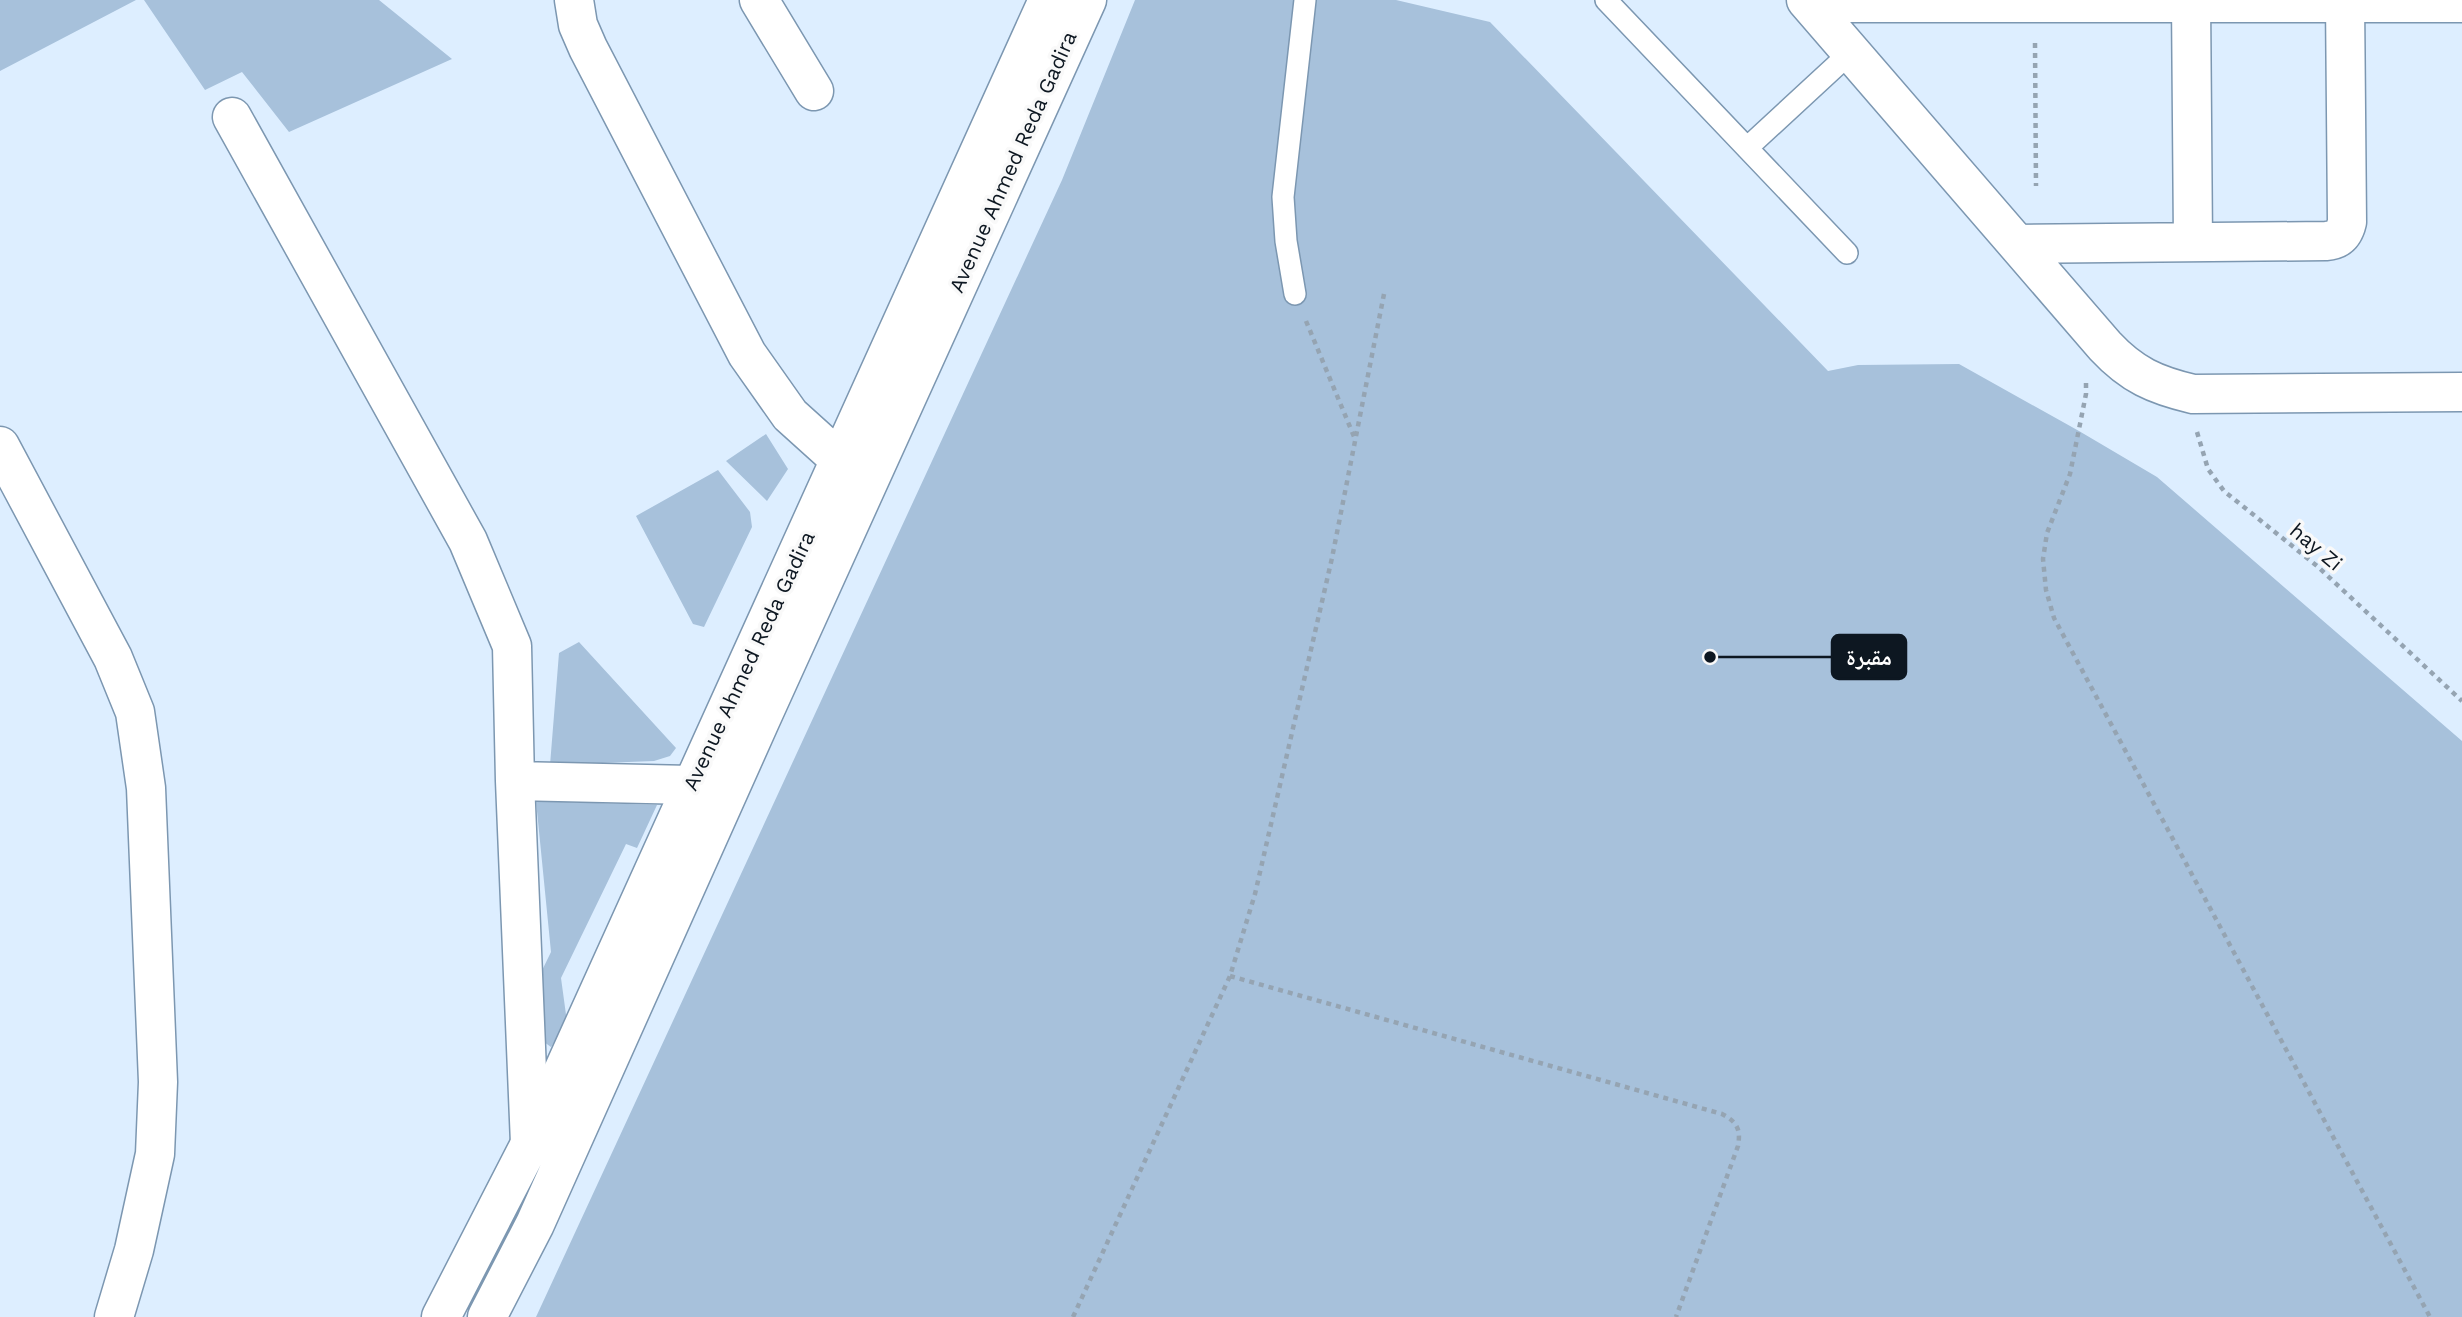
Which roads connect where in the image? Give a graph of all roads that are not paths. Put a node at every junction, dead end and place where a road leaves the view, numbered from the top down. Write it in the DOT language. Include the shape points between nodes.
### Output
graph roads {
  1 [pos="574,0"];
  2 [pos="759,0"];
  3 [pos="1048,0"];
  4 [pos="1087,0"];
  5 [pos="1305,0"];
  6 [pos="1606,0"];
  7 [pos="1807,1"];
  8 [pos="2035,1"];
  9 [pos="2191,2"];
  10 [pos="2345,2"];
  11 [pos="2462,3"];
  12 [pos="1851,52"];
  13 [pos="814,92"];
  14 [pos="232,117"];
  15 [pos="1747,148"];
  16 [pos="2193,243"];
  17 [pos="2017,244"];
  18 [pos="1847,253"];
  19 [pos="1295,294"];
  20 [pos="2462,392"];
  21 [pos="0,446"];
  22 [pos="855,469"];
  23 [pos="515,781"];
  24 [pos="691,785"];
  25 [pos="530,1144"];
  26 [pos="114,1317"];
  27 [pos="441,1317"];
  28 [pos="487,1317"];
  1 -- 22 [label="street" via="588,48 747,354 790,415"];
  2 -- 13 [label="street"];
  3 -- 22 [label="street, Avenue Ahmed Reda Gadira"];
  4 -- 22 [label="street, Avenue Ahmed Reda Gadira"];
  5 -- 19 [label="lane" via="1283,197"];
  6 -- 15 [label="lane"];
  7 -- 8 [label="street"];
  7 -- 12 [label="street"];
  8 -- 9 [label="street"];
  9 -- 10 [label="street"];
  9 -- 16 [label="street"];
  10 -- 11 [label="street"];
  10 -- 16 [label="street" via="2345,231 2326,241"];
  12 -- 15 [label="lane"];
  12 -- 17 [label="street"];
  14 -- 23 [label="street" via="468,541 492,595 512,646"];
  15 -- 18 [label="lane"];
  16 -- 17 [label="street"];
  17 -- 20 [label="street" via="2128,368 2161,387 2193,394"];
  21 -- 26 [label="street" via="113,657 135,712 146,788 158,1082 155,1154"];
  22 -- 24 [label="street, Avenue Ahmed Reda Gadira"];
  22 -- 28 [label="street, Avenue Ahmed Reda Gadira" via="535,1224"];
  23 -- 24 [label="street"];
  23 -- 25 [label="street"];
  24 -- 25 [label="street, Avenue Ahmed Reda Gadira"];
  25 -- 27 [label="street, Avenue Ahmed Reda Gadira"];
}
